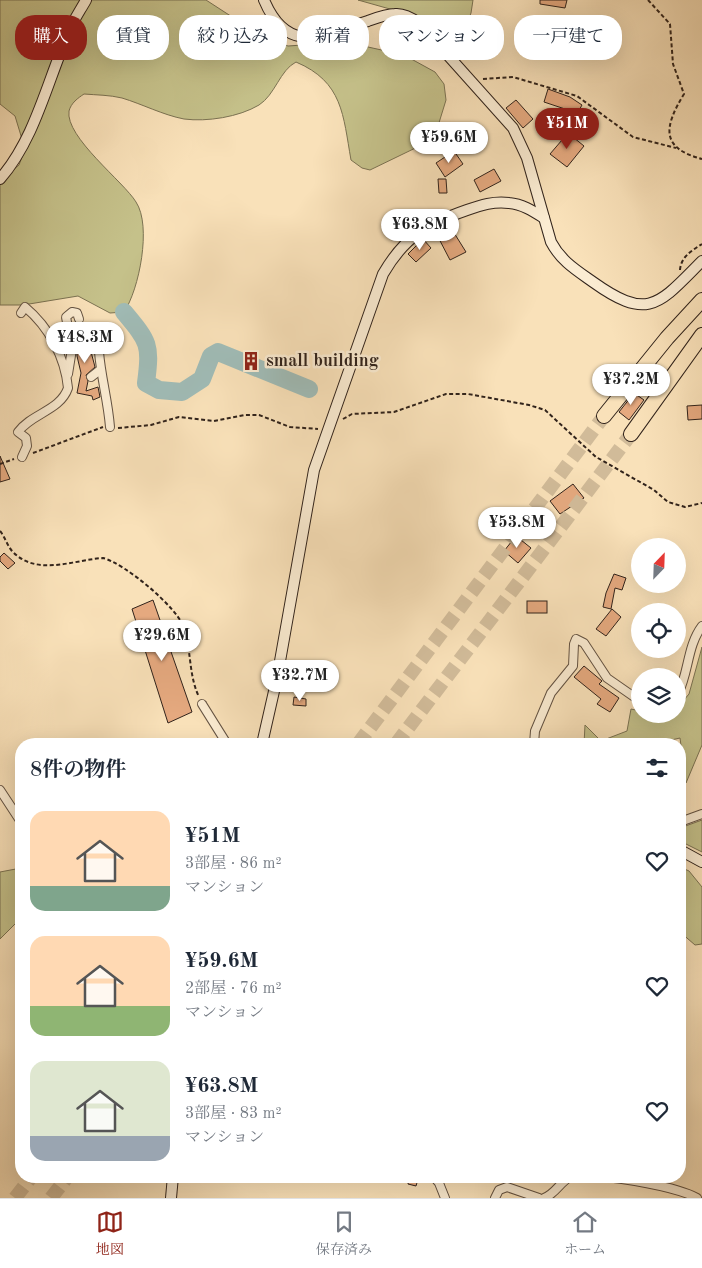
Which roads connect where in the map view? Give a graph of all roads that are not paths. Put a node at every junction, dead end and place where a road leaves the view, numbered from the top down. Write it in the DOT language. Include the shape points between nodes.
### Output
graph roads {
  1 [pos="86,0"];
  2 [pos="264,0"];
  3 [pos="0,179"];
  4 [pos="544,218"];
  5 [pos="702,261"];
  6 [pos="702,300"];
  7 [pos="21,313"];
  8 [pos="79,320"];
  9 [pos="702,335"];
  10 [pos="99,352"];
  11 [pos="100,370"];
  12 [pos="91,377"];
  13 [pos="67,379"];
  14 [pos="604,416"];
  15 [pos="110,427"];
  16 [pos="631,434"];
  17 [pos="22,457"];
  18 [pos="702,626"];
  19 [pos="686,668"];
  20 [pos="631,695"];
  21 [pos="202,704"];
  22 [pos="222,738"];
  23 [pos="263,738"];
  24 [pos="534,738"];
  25 [pos="0,790"];
  26 [pos="15,813"];
  27 [pos="702,814"];
  28 [pos="686,820"];
  29 [pos="686,853"];
  30 [pos="702,862"];
  31 [pos="172,1183"];
  32 [pos="439,1183"];
  33 [pos="561,1183"];
  34 [pos="646,1183"];
  35 [pos="171,1198"];
  36 [pos="445,1198"];
  37 [pos="495,1198"];
  38 [pos="538,1198"];
  39 [pos="544,1198"];
  40 [pos="697,1198"];
  1 -- 3 [label="street" via="68,32 31,130 10,168"];
  2 -- 4 [label="street" via="280,24 303,38 319,38 394,14 408,16 419,23 513,128 527,158"];
  4 -- 5 [label="street" via="551,242 563,260 607,292 630,304 642,305 662,299"];
  4 -- 23 [label="street" via="524,206 492,202 443,218 413,235 383,274 314,470 279,669"];
  6 -- 14 [label="highway"];
  7 -- 13 [label="street" via="25,308 45,325 61,356"];
  8 -- 13 [label="street" via="72,312 66,317 72,349"];
  9 -- 16 [label="highway"];
  10 -- 11 [label="street"];
  11 -- 12 [label="street"];
  11 -- 15 [label="street"];
  13 -- 17 [label="street" via="68,388 59,403 18,432 26,438 27,446"];
  18 -- 19 [label="street" via="693,638"];
  20 -- 24 [label="street" via="608,678 584,643 576,639 573,666 551,693"];
  21 -- 22 [label="street"];
  25 -- 26 [label="street"];
  27 -- 28 [label="street"];
  29 -- 30 [label="street"];
  31 -- 35 [label="street"];
  32 -- 36 [label="street"];
  33 -- 39 [label="street" via="554,1193"];
  34 -- 40 [label="street"];
  37 -- 38 [label="street" via="499,1190 507,1187"];
}
